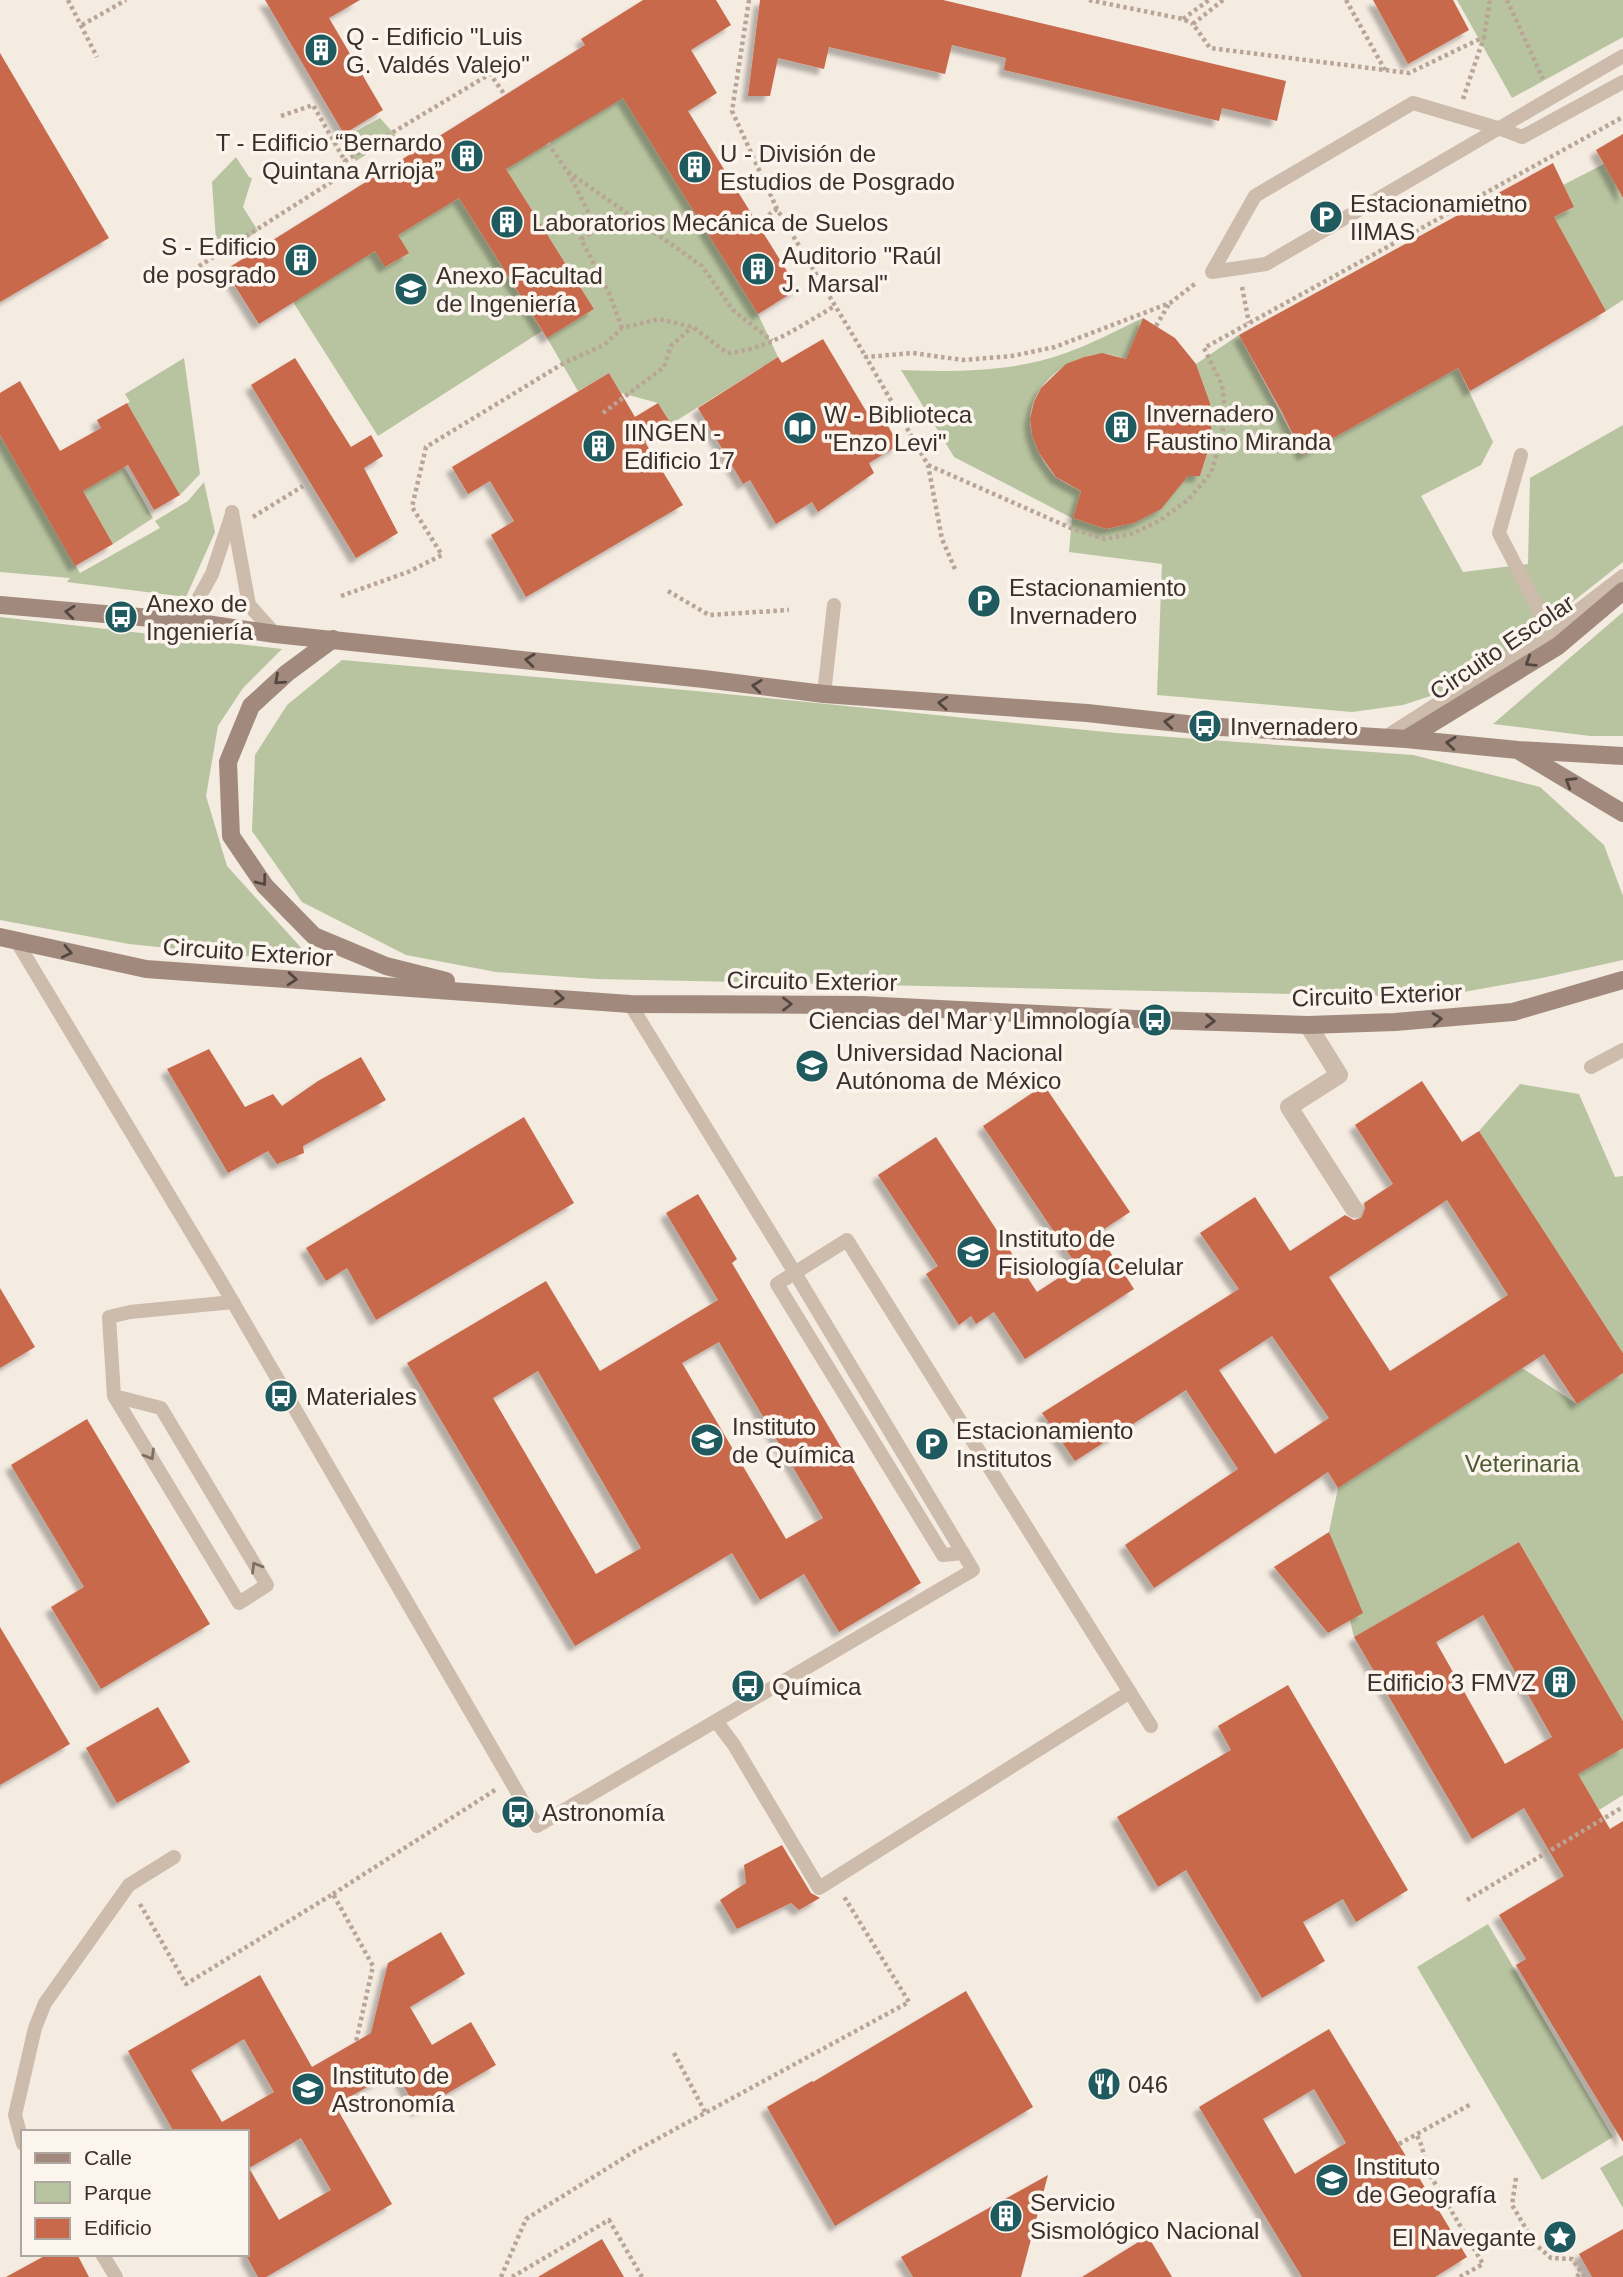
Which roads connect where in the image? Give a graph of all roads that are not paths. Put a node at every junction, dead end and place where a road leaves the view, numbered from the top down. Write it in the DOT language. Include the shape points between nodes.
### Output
graph roads {
  1 [pos="1623,56"];
  2 [pos="1623,82"];
  3 [pos="1501,129"];
  4 [pos="1521,455"];
  5 [pos="1623,576"];
  6 [pos="1623,591"];
  7 [pos="0,605"];
  8 [pos="834,605"];
  9 [pos="186,621"];
  10 [pos="275,634"];
  11 [pos="333,639"];
  12 [pos="1554,639"];
  13 [pos="824,694"];
  14 [pos="1384,738"];
  15 [pos="1406,739"];
  16 [pos="1518,750"];
  17 [pos="1623,756"];
  18 [pos="1623,813"];
  19 [pos="8,939"];
  20 [pos="1620,979"];
  21 [pos="491,993"];
  22 [pos="630,1004"];
  23 [pos="1308,1025"];
  24 [pos="1623,1050"];
  25 [pos="1591,1068"];
  26 [pos="1354,1209"];
  27 [pos="795,1273"];
  28 [pos="233,1302"];
  29 [pos="114,1396"];
  30 [pos="963,1553"];
  31 [pos="1129,1692"];
  32 [pos="716,1721"];
  33 [pos="1151,1726"];
  34 [pos="174,1857"];
  35 [pos="21,2137"];
  36 [pos="103,2256"];
  37 [pos="116,2277"];
  1 -- 3 [label="lane"];
  2 -- 3 [label="lane" via="1522,137"];
  3 -- 3 [label="lane" via="1266,264 1212,272 1255,196 1413,103"];
  4 -- 12 [label="lane" via="1499,533"];
  5 -- 12 [label="lane"];
  6 -- 12 [label="street, Circuito Escolar"];
  9 -- 7 [label="street, one-way"];
  8 -- 13 [label="lane"];
  9 -- 10 [label="street"];
  9 -- 10 [label="lane" via="212,574 232,513 249,605"];
  10 -- 11 [label="street"];
  13 -- 11 [label="street, one-way"];
  11 -- 21 [label="street, one-way" via="251,706 228,762 231,836 265,886 314,936 386,966"];
  12 -- 14 [label="lane"];
  12 -- 15 [label="street, Circuito Escolar, one-way"];
  14 -- 13 [label="street, one-way"];
  14 -- 15 [label="street"];
  16 -- 15 [label="street, one-way"];
  16 -- 17 [label="street"];
  18 -- 16 [label="street, one-way"];
  19 -- 21 [label="street, Circuito Exterior, one-way" via="146,969"];
  19 -- 28 [label="lane"];
  23 -- 20 [label="street, Circuito Exterior, one-way" via="1513,1013"];
  21 -- 22 [label="street, Circuito Exterior, one-way"];
  22 -- 23 [label="street, Circuito Exterior, one-way" via="862,1005"];
  22 -- 27 [label="lane"];
  23 -- 26 [label="street" via="1339,1075 1289,1107"];
  24 -- 25 [label="lane"];
  27 -- 30 [label="lane"];
  27 -- 30 [label="lane" via="777,1284 943,1555"];
  27 -- 31 [label="lane" via="847,1240"];
  28 -- 29 [label="lane" via="109,1317"];
  28 -- 32 [label="lane" via="537,1826"];
  29 -- 29 [label="lane, one-way" via="239,1603 267,1585 161,1408"];
  30 -- 32 [label="lane" via="973,1570"];
  31 -- 32 [label="lane" via="819,1888"];
  31 -- 33 [label="lane"];
  34 -- 35 [label="lane" via="130,1885 45,2003 15,2115"];
  36 -- 37 [label="lane"];
}
